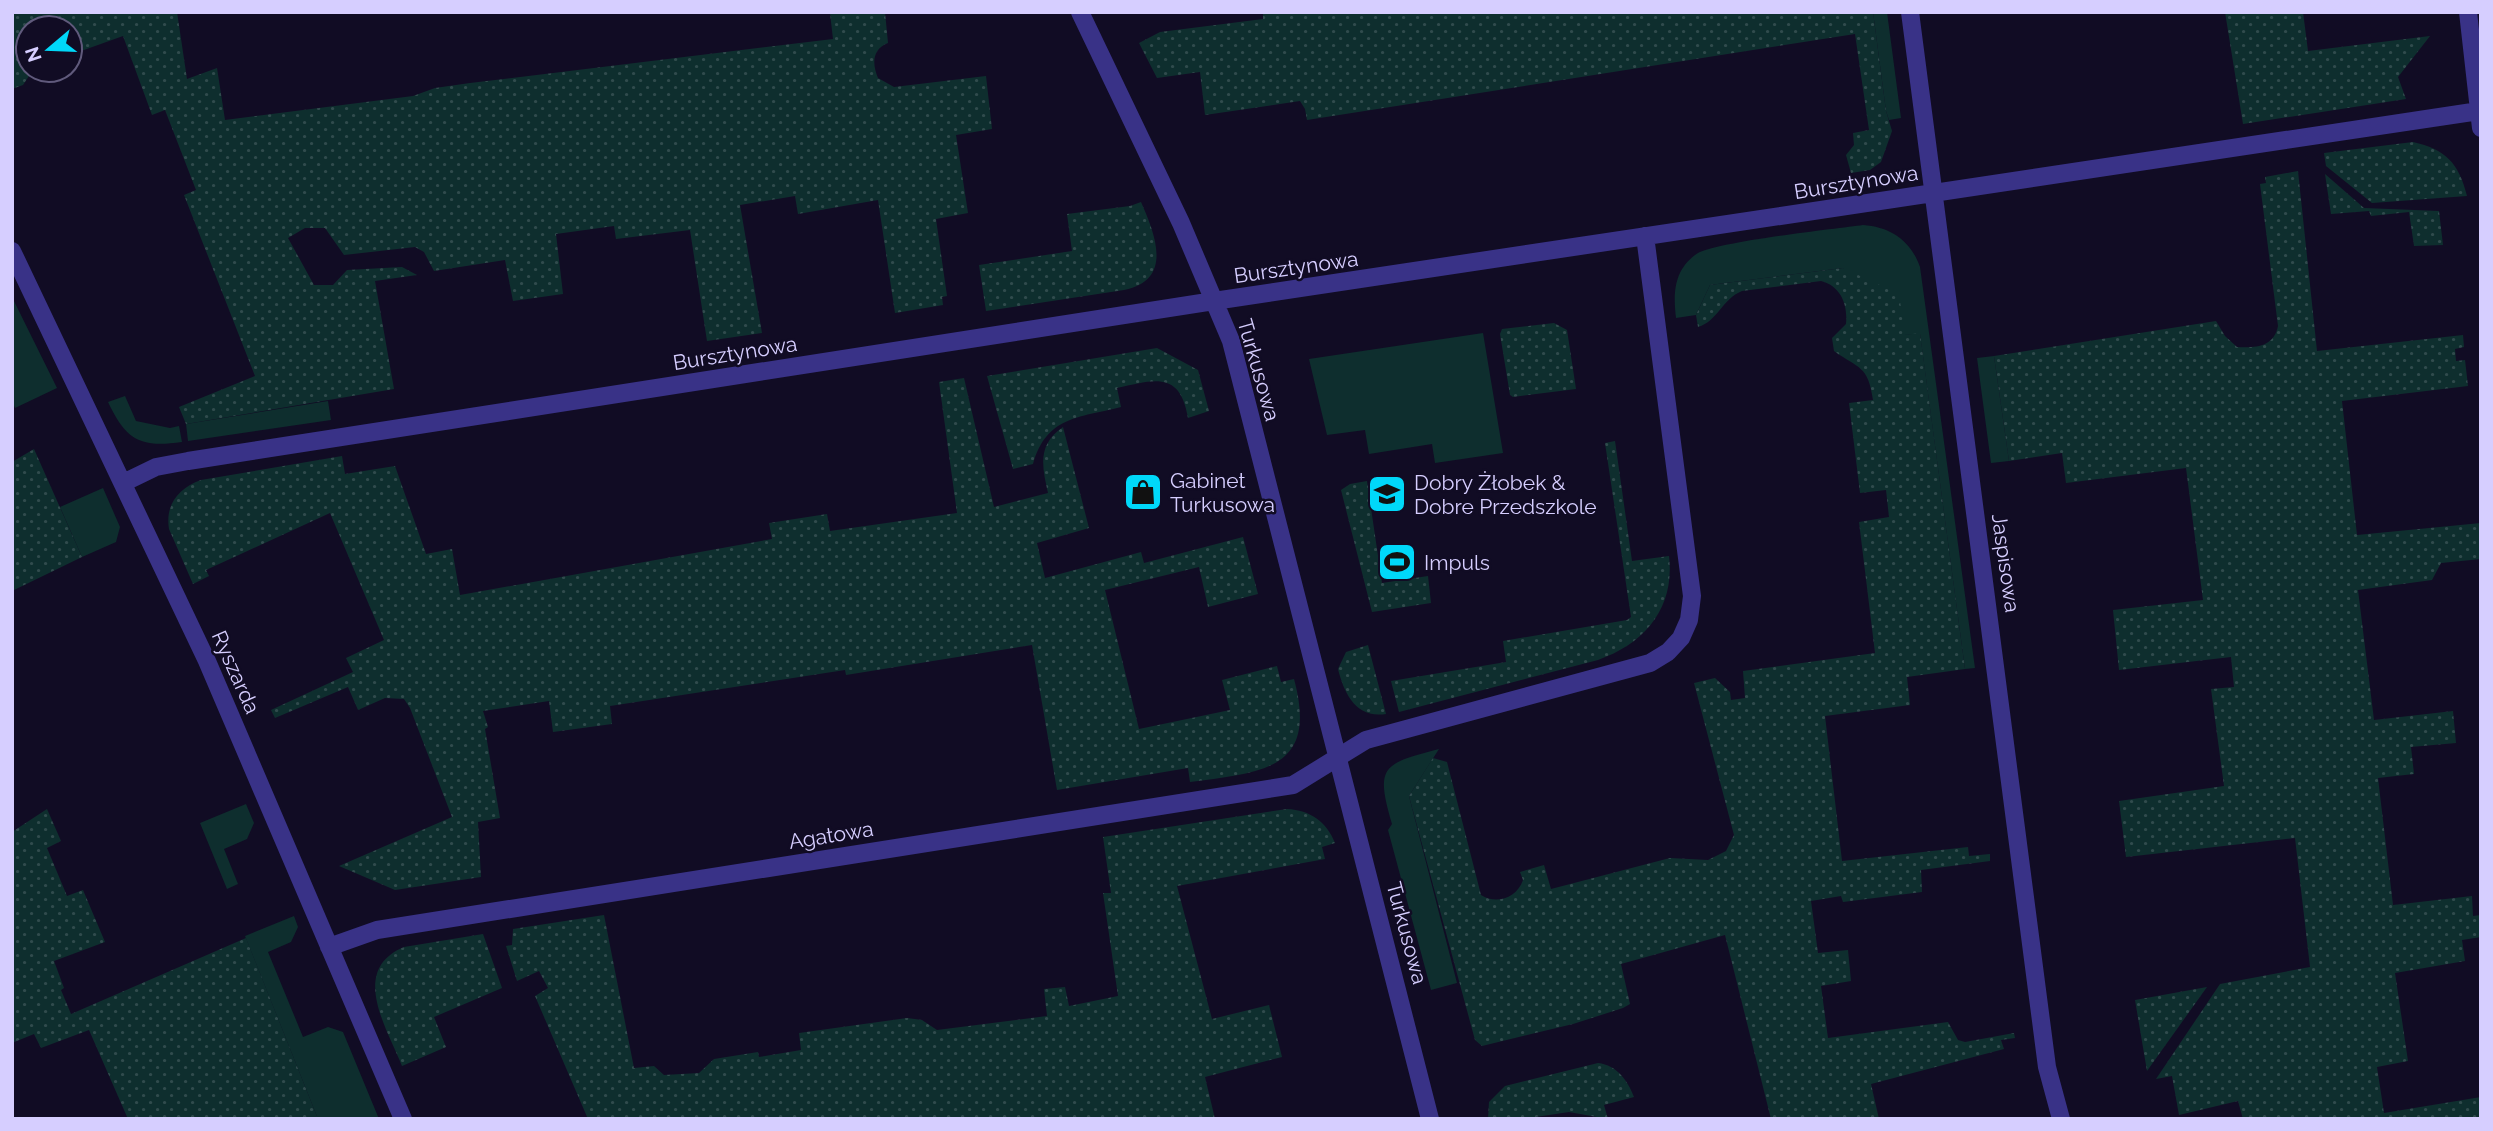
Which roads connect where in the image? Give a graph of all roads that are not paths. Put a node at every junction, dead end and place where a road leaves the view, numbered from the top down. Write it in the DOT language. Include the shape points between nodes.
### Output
graph roads {
  1 [pos="1080,12"];
  2 [pos="1910,12"];
  3 [pos="2468,12"];
  4 [pos="2480,120"];
  5 [pos="1934,193"];
  6 [pos="1645,236"];
  7 [pos="12,251"];
  8 [pos="1214,301"];
  9 [pos="123,483"];
  10 [pos="1336,760"];
  11 [pos="330,947"];
  12 [pos="403,1119"];
  13 [pos="1430,1119"];
  14 [pos="2061,1119"];
  1 -- 8 [label="street, Turkusowa"];
  2 -- 5 [label="street, Jaspisowa"];
  3 -- 4 [label="street"];
  4 -- 5 [label="street, Bursztynowa"];
  5 -- 6 [label="street, Bursztynowa"];
  5 -- 14 [label="street, Jaspisowa" via="2048,1067"];
  6 -- 8 [label="street, Bursztynowa"];
  6 -- 10 [label="street" via="1691,583 1691,612 1681,638 1650,663 1366,740"];
  7 -- 9 [label="street, Ryszarda"];
  8 -- 9 [label="street, Bursztynowa" via="188,461 156,467"];
  8 -- 10 [label="street, Turkusowa" via="1236,359"];
  9 -- 11 [label="street, Ryszarda" via="248,754"];
  10 -- 11 [label="street, Agatowa" via="1307,779 1281,787 377,930"];
  10 -- 13 [label="street, Turkusowa"];
  11 -- 12 [label="street, Ryszarda"];
}
